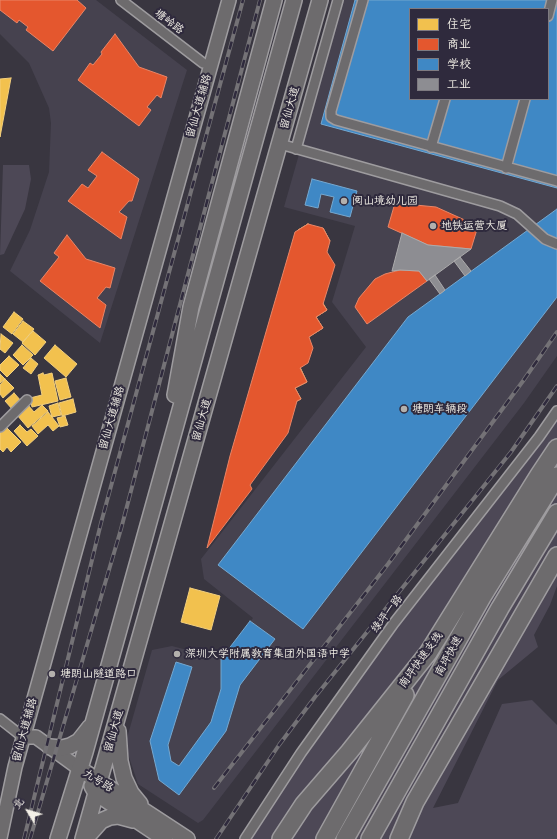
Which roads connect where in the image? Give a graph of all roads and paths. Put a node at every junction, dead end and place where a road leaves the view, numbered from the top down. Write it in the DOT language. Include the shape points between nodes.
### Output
graph roads {
  1 [pos="121,0"];
  2 [pos="221,0"];
  3 [pos="229,0"];
  4 [pos="274,0"];
  5 [pos="294,0"];
  6 [pos="320,0"];
  7 [pos="338,0"];
  8 [pos="363,0"];
  9 [pos="552,0"];
  10 [pos="549,12"];
  11 [pos="204,63"];
  12 [pos="445,100"];
  13 [pos="525,100"];
  14 [pos="280,144"];
  15 [pos="431,147"];
  16 [pos="296,149"];
  17 [pos="506,168"];
  18 [pos="557,181"];
  19 [pos="557,244"];
  20 [pos="27,400"];
  21 [pos="557,411"];
  22 [pos="0,427"];
  23 [pos="557,448"];
  24 [pos="557,476"];
  25 [pos="160,479"];
  26 [pos="555,517"];
  27 [pos="557,556"];
  28 [pos="428,653"];
  29 [pos="122,701"];
  30 [pos="0,719"];
  31 [pos="93,723"];
  32 [pos="20,734"];
  33 [pos="50,747"];
  34 [pos="80,769"];
  35 [pos="98,787"];
  36 [pos="0,798"];
  37 [pos="148,821"];
  38 [pos="0,838"];
  39 [pos="58,839"];
  40 [pos="84,839"];
  41 [pos="165,839"];
  42 [pos="187,839"];
  43 [pos="245,839"];
  44 [pos="281,839"];
  45 [pos="325,839"];
  46 [pos="345,839"];
  47 [pos="370,839"];
  48 [pos="399,839"];
  1 -- 11 [label="street, 塘岭路"];
  2 -- 11 [label="main road, 留仙大道辅路"];
  3 -- 32 [label="main road, 留仙大道辅路"];
  4 -- 25 [label="main road" via="206,247 185,335"];
  5 -- 25 [label="main road, 留仙大道"];
  6 -- 14 [label="main road, 留仙大道"];
  7 -- 16 [label="street"];
  8 -- 15 [label="street" via="331,117"];
  9 -- 10 [label="street"];
  11 -- 32 [label="main road, 留仙大道辅路"];
  12 -- 15 [label="street"];
  13 -- 17 [label="street"];
  14 -- 16 [label="street"];
  14 -- 29 [label="main road, 留仙大道"];
  15 -- 17 [label="street"];
  16 -- 19 [label="street" via="509,210 533,226 545,239"];
  17 -- 18 [label="street"];
  20 -- 22 [label="street"];
  21 -- 43 [label="street, 绿坪一路" via="535,443 394,623 301,753"];
  23 -- 28 [label="highway, 南坪快速支线"];
  24 -- 46 [label="highway, 南坪快速" via="482,597"];
  25 -- 31 [label="main road, 留仙大道"];
  26 -- 47 [label="highway, 南坪快速" via="500,608"];
  27 -- 48 [label="highway" via="415,802"];
  28 -- 44 [label="highway, 南坪快速支线" via="304,804"];
  28 -- 45 [label="highway"];
  29 -- 35 [label="main road, 留仙大道"];
  29 -- 37 [label="main road" via="118,744 124,778"];
  30 -- 32 [label="street"];
  31 -- 33 [label="main road" via="79,741 62,748"];
  31 -- 34 [label="main road, 留仙大道"];
  32 -- 33 [label="main road" via="36,737"];
  32 -- 36 [label="main road, 留仙大道辅路"];
  32 -- 38 [label="main road, 留仙大道辅路"];
  33 -- 34 [label="main road"];
  34 -- 35 [label="main road, 九号路"];
  34 -- 39 [label="main road, 留仙大道"];
  35 -- 37 [label="main road, 九号路"];
  35 -- 40 [label="main road, 留仙大道"];
  37 -- 40 [label="main road" via="110,817 97,825"];
  37 -- 41 [label="main road, 九号路"];
  37 -- 42 [label="main road, 九号路"];
}
